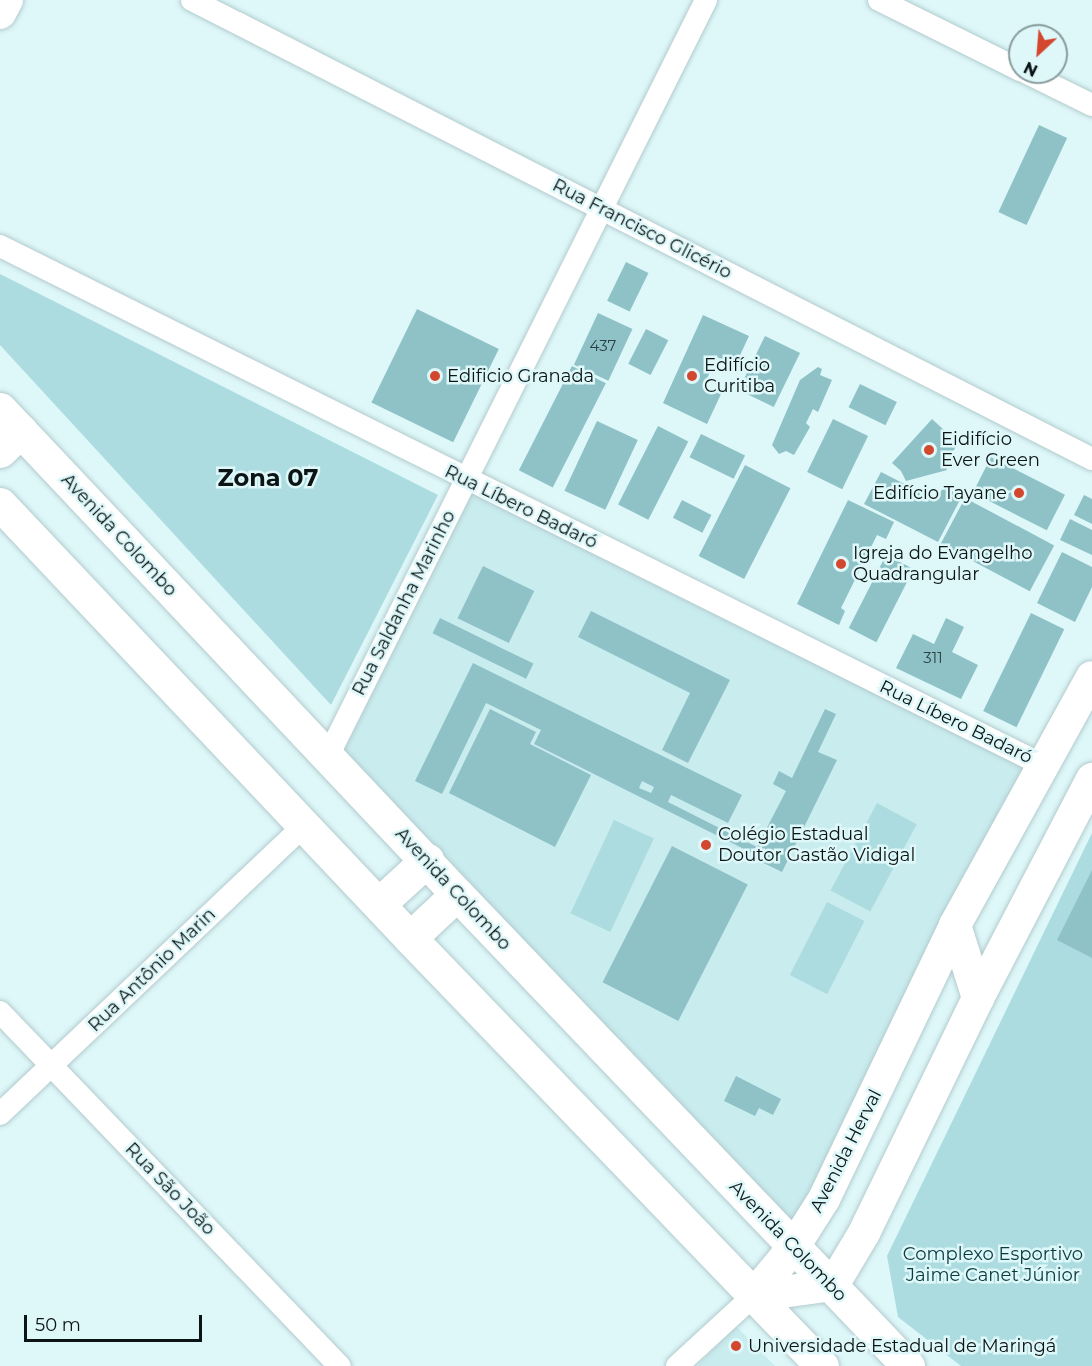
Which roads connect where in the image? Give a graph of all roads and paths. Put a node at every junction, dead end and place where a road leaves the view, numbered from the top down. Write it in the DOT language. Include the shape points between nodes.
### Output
graph roads {
  1 [pos="7,0"];
  2 [pos="192,0"];
  3 [pos="706,0"];
  4 [pos="879,0"];
  5 [pos="0,13"];
  6 [pos="1008,64"];
  7 [pos="1049,84"];
  8 [pos="1092,105"];
  9 [pos="602,208"];
  10 [pos="0,246"];
  11 [pos="7,430"];
  12 [pos="1092,459"];
  13 [pos="466,480"];
  14 [pos="0,504"];
  15 [pos="1092,677"];
  16 [pos="328,756"];
  17 [pos="1043,765"];
  18 [pos="1092,779"];
  19 [pos="305,825"];
  20 [pos="427,860"];
  21 [pos="457,894"];
  22 [pos="380,903"];
  23 [pos="955,925"];
  24 [pos="410,938"];
  25 [pos="978,998"];
  26 [pos="0,1012"];
  27 [pos="51,1065"];
  28 [pos="0,1114"];
  29 [pos="793,1248"];
  30 [pos="833,1285"];
  31 [pos="753,1296"];
  32 [pos="340,1366"];
  33 [pos="677,1366"];
  34 [pos="822,1366"];
  35 [pos="908,1366"];
  1 -- 5 [label="main road"];
  2 -- 9 [label="street, Rua Francisco Glicério"];
  3 -- 9 [label="street, Rua Saldanha Marinho"];
  4 -- 6 [label="street"];
  7 -- 8 [label="street"];
  9 -- 12 [label="street, Rua Francisco Glicério"];
  9 -- 13 [label="street, Rua Saldanha Marinho"];
  10 -- 13 [label="street, Rua Líbero Badaró"];
  11 -- 16 [label="main road, Avenida Colombo"];
  13 -- 16 [label="street, Rua Saldanha Marinho"];
  13 -- 17 [label="street, Rua Líbero Badaró"];
  14 -- 19 [label="main road"];
  15 -- 17 [label="main road, Avenida Herval"];
  16 -- 20 [label="main road, Avenida Colombo"];
  17 -- 23 [label="main road, Avenida Herval"];
  18 -- 25 [label="main road"];
  19 -- 22 [label="main road"];
  19 -- 27 [label="street, Rua Antônio Marin"];
  20 -- 21 [label="main road, Avenida Colombo"];
  20 -- 22 [label="main road"];
  21 -- 24 [label="main road"];
  21 -- 29 [label="main road, Avenida Colombo"];
  22 -- 24 [label="main road"];
  23 -- 25 [label="main road"];
  23 -- 29 [label="main road, Avenida Herval" via="824,1199"];
  24 -- 31 [label="main road"];
  25 -- 30 [label="main road" via="864,1233"];
  26 -- 27 [label="street, Rua São João"];
  27 -- 28 [label="street, Rua Antônio Marin"];
  27 -- 32 [label="street, Rua São João"];
  29 -- 30 [label="main road, Avenida Colombo"];
  29 -- 31 [label="main road, Avenida Herval"];
  30 -- 31 [label="main road"];
  30 -- 35 [label="main road, Avenida Colombo"];
  31 -- 33 [label="street"];
  31 -- 34 [label="main road"];
}
